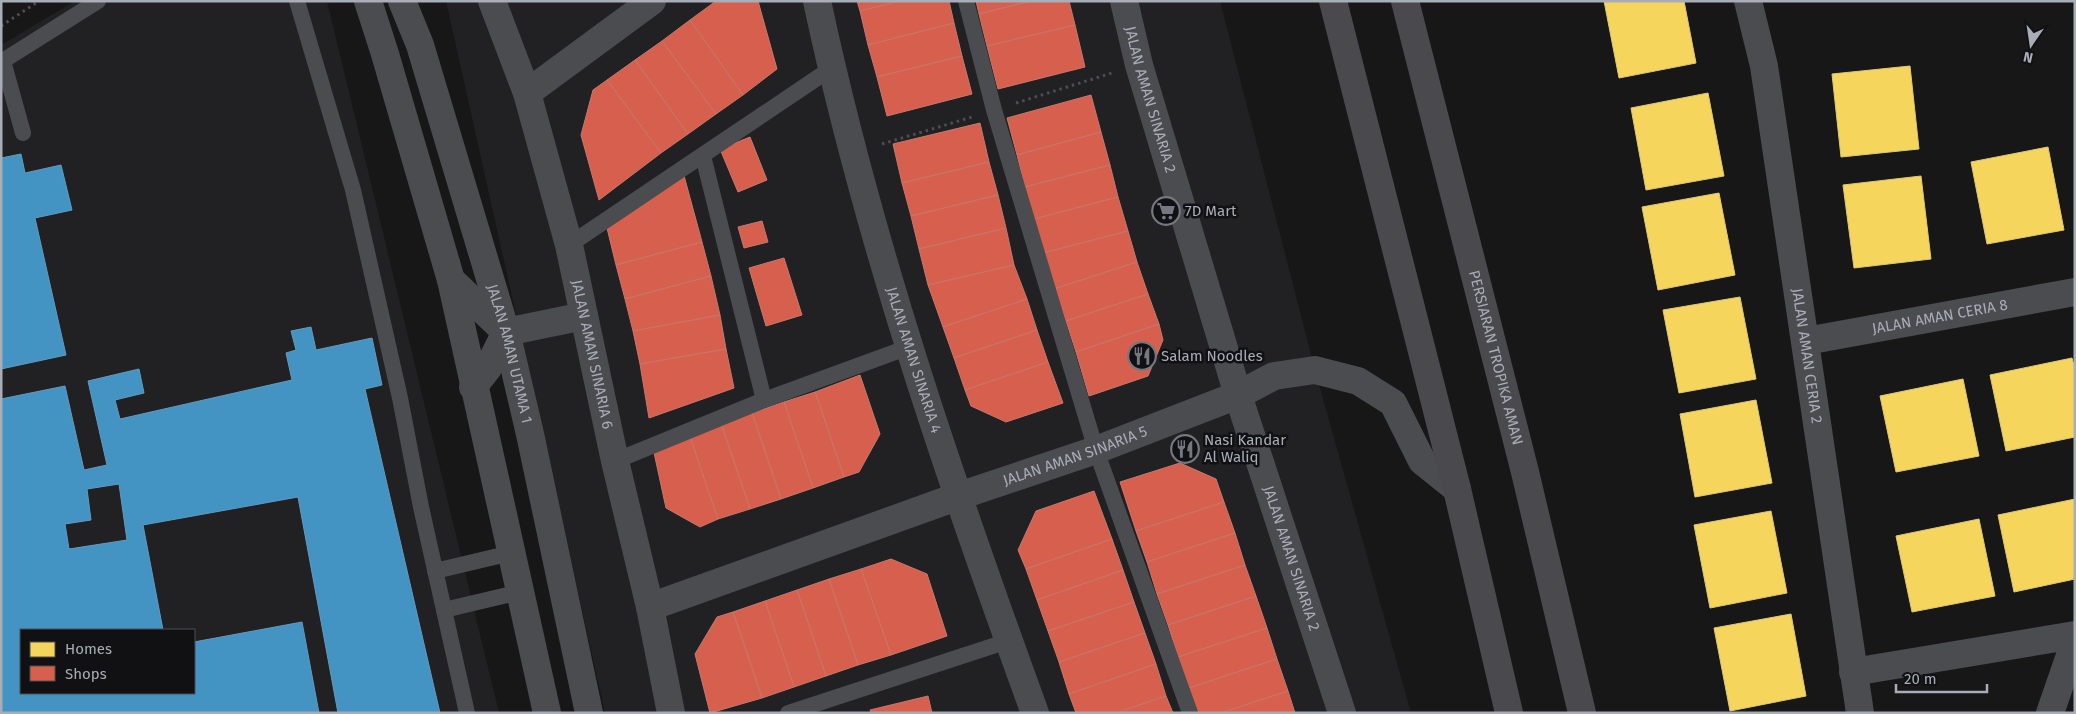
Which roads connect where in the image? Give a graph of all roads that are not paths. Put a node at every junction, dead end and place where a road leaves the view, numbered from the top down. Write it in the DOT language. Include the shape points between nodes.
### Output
graph roads {
  1 [pos="98,1"];
  2 [pos="297,1"];
  3 [pos="368,1"];
  4 [pos="402,1"];
  5 [pos="492,1"];
  6 [pos="652,1"];
  7 [pos="818,1"];
  8 [pos="966,1"];
  9 [pos="1124,1"];
  10 [pos="1333,1"];
  11 [pos="1405,1"];
  12 [pos="1748,1"];
  13 [pos="2,62"];
  14 [pos="832,68"];
  15 [pos="527,93"];
  16 [pos="23,133"];
  17 [pos="703,156"];
  18 [pos="569,245"];
  19 [pos="450,280"];
  20 [pos="2075,292"];
  21 [pos="584,316"];
  22 [pos="506,332"];
  23 [pos="1806,341"];
  24 [pos="910,347"];
  25 [pos="474,387"];
  26 [pos="1238,395"];
  27 [pos="764,400"];
  28 [pos="1096,450"];
  29 [pos="615,461"];
  30 [pos="1457,489"];
  31 [pos="959,496"];
  32 [pos="511,553"];
  33 [pos="435,571"];
  34 [pos="520,592"];
  35 [pos="650,607"];
  36 [pos="444,610"];
  37 [pos="2075,635"];
  38 [pos="1008,641"];
  39 [pos="2075,641"];
  40 [pos="1853,672"];
  41 [pos="831,706"];
  42 [pos="467,713"];
  43 [pos="547,713"];
  44 [pos="589,713"];
  45 [pos="671,713"];
  46 [pos="788,713"];
  47 [pos="1034,713"];
  48 [pos="1190,713"];
  49 [pos="1342,713"];
  50 [pos="1509,713"];
  51 [pos="1582,713"];
  52 [pos="1860,713"];
  53 [pos="2050,713"];
  1 -- 13 [label="lane"];
  2 -- 33 [label="lane" via="353,190"];
  3 -- 19 [label="street"];
  4 -- 22 [label="street, JALAN AMAN UTAMA 1" via="420,45"];
  5 -- 15 [label="street, JALAN AMAN SINARIA 6"];
  6 -- 15 [label="street"];
  7 -- 14 [label="street, JALAN AMAN SINARIA 4"];
  8 -- 28 [label="lane" via="994,110"];
  9 -- 26 [label="street, JALAN AMAN SINARIA 2" via="1139,65"];
  10 -- 30 [label="main road"];
  11 -- 51 [label="main road, PERSIARAN TROPIKA AMAN" via="1523,463"];
  12 -- 23 [label="street, JALAN AMAN CERIA 2" via="1764,66"];
  13 -- 16 [label="lane"];
  14 -- 17 [label="lane"];
  14 -- 24 [label="street, JALAN AMAN SINARIA 4"];
  15 -- 18 [label="street, JALAN AMAN SINARIA 6"];
  17 -- 18 [label="lane"];
  17 -- 27 [label="lane"];
  18 -- 21 [label="street, JALAN AMAN SINARIA 6"];
  19 -- 22 [label="street"];
  19 -- 25 [label="street"];
  20 -- 23 [label="street, JALAN AMAN CERIA 8"];
  21 -- 22 [label="street"];
  21 -- 29 [label="street, JALAN AMAN SINARIA 6"];
  22 -- 25 [label="street" via="488,368"];
  22 -- 44 [label="street, JALAN AMAN UTAMA 1"];
  23 -- 40 [label="street, JALAN AMAN CERIA 2"];
  24 -- 27 [label="lane"];
  24 -- 31 [label="street, JALAN AMAN SINARIA 4"];
  25 -- 32 [label="street"];
  26 -- 28 [label="street, JALAN AMAN SINARIA 5"];
  26 -- 30 [label="street, JALAN AMAN SINARIA 5" via="1274,376 1315,370 1358,381 1392,403 1422,461"];
  26 -- 49 [label="street, JALAN AMAN SINARIA 2"];
  27 -- 29 [label="lane"];
  28 -- 31 [label="street, JALAN AMAN SINARIA 5"];
  28 -- 48 [label="lane"];
  29 -- 35 [label="street, JALAN AMAN SINARIA 6"];
  30 -- 50 [label="main road"];
  31 -- 35 [label="street, JALAN AMAN SINARIA 5"];
  31 -- 38 [label="street, JALAN AMAN SINARIA 4"];
  32 -- 33 [label="lane"];
  32 -- 34 [label="street"];
  33 -- 36 [label="lane"];
  34 -- 36 [label="lane"];
  34 -- 43 [label="street"];
  35 -- 45 [label="street, JALAN AMAN SINARIA 6"];
  36 -- 42 [label="lane"];
  37 -- 40 [label="street"];
  38 -- 41 [label="lane"];
  38 -- 47 [label="street, JALAN AMAN SINARIA 4"];
  39 -- 53 [label="street"];
  40 -- 52 [label="street, JALAN AMAN CERIA 2"];
  41 -- 46 [label="lane"];
}
